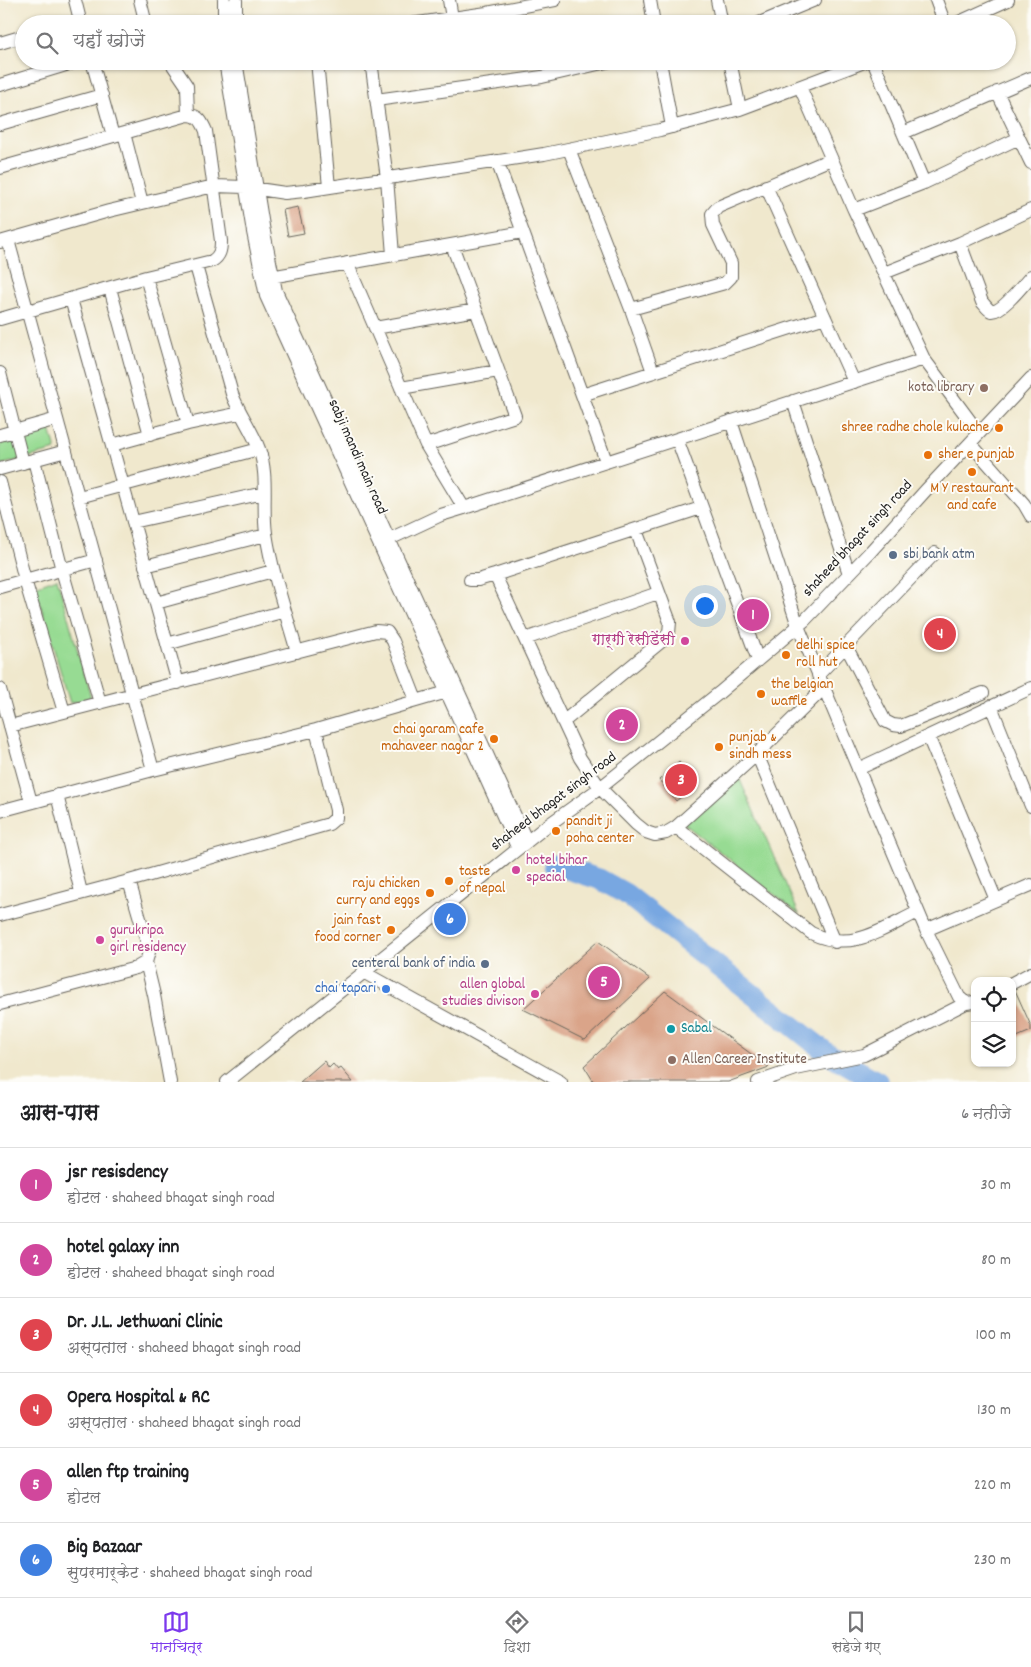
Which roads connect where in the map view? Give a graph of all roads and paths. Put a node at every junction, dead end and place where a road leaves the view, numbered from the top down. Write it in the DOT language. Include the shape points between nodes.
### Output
graph roads {
  1 [pos="75,0"];
  2 [pos="140,0"];
  3 [pos="224,0"];
  4 [pos="236,0"];
  5 [pos="449,0"];
  6 [pos="555,0"];
  7 [pos="650,0"];
  8 [pos="717,0"];
  9 [pos="815,0"];
  10 [pos="936,0"];
  11 [pos="1008,0"];
  12 [pos="528,2"];
  13 [pos="76,15"];
  14 [pos="144,15"];
  15 [pos="224,15"];
  16 [pos="236,15"];
  17 [pos="452,15"];
  18 [pos="466,15"];
  19 [pos="652,15"];
  20 [pos="720,15"];
  21 [pos="779,15"];
  22 [pos="942,15"];
  23 [pos="975,15"];
  24 [pos="15,39"];
  25 [pos="0,43"];
  26 [pos="48,70"];
  27 [pos="95,70"];
  28 [pos="176,70"];
  29 [pos="227,70"];
  30 [pos="237,70"];
  31 [pos="318,70"];
  32 [pos="372,70"];
  33 [pos="572,70"];
  34 [pos="662,70"];
  35 [pos="732,70"];
  36 [pos="843,70"];
  37 [pos="877,70"];
  38 [pos="1031,78"];
  39 [pos="0,84"];
  40 [pos="800,86"];
  41 [pos="997,92"];
  42 [pos="102,95"];
  43 [pos="376,100"];
  44 [pos="740,109"];
  45 [pos="188,115"];
  46 [pos="0,124"];
  47 [pos="672,127"];
  48 [pos="904,133"];
  49 [pos="118,134"];
  50 [pos="1019,138"];
  51 [pos="569,149"];
  52 [pos="832,159"];
  53 [pos="498,161"];
  54 [pos="1031,163"];
  55 [pos="0,168"];
  56 [pos="387,178"];
  57 [pos="924,183"];
  58 [pos="214,186"];
  59 [pos="766,186"];
  60 [pos="329,187"];
  61 [pos="251,189"];
  62 [pos="142,203"];
  63 [pos="854,210"];
  64 [pos="1031,210"];
  65 [pos="523,232"];
  66 [pos="4,241"];
  67 [pos="960,243"];
  68 [pos="452,244"];
  69 [pos="393,255"];
  70 [pos="347,263"];
  71 [pos="196,266"];
  72 [pos="884,273"];
  73 [pos="1031,276"];
  74 [pos="268,277"];
  75 [pos="146,278"];
  76 [pos="110,288"];
  77 [pos="71,299"];
  78 [pos="631,309"];
  79 [pos="476,310"];
  80 [pos="28,312"];
  81 [pos="825,317"];
  82 [pos="0,320"];
  83 [pos="375,328"];
  84 [pos="924,359"];
  85 [pos="498,371"];
  86 [pos="653,372"];
  87 [pos="0,373"];
  88 [pos="1031,378"];
  89 [pos="854,382"];
  90 [pos="401,388"];
  91 [pos="582,395"];
  92 [pos="793,401"];
  93 [pos="240,413"];
  94 [pos="57,419"];
  95 [pos="732,421"];
  96 [pos="188,424"];
  97 [pos="16,430"];
  98 [pos="979,433"];
  99 [pos="0,435"];
  100 [pos="150,435"];
  101 [pos="678,439"];
  102 [pos="970,443"];
  103 [pos="426,445"];
  104 [pos="112,446"];
  105 [pos="259,449"];
  106 [pos="66,451"];
  107 [pos="606,461"];
  108 [pos="28,462"];
  109 [pos="0,469"];
  110 [pos="0,482"];
  111 [pos="123,485"];
  112 [pos="264,493"];
  113 [pos="79,497"];
  114 [pos="464,508"];
  115 [pos="701,508"];
  116 [pos="1031,516"];
  117 [pos="133,522"];
  118 [pos="636,530"];
  119 [pos="266,535"];
  120 [pos="383,542"];
  121 [pos="936,553"];
  122 [pos="96,560"];
  123 [pos="145,566"];
  124 [pos="62,570"];
  125 [pos="273,571"];
  126 [pos="849,574"];
  127 [pos="495,576"];
  128 [pos="25,580"];
  129 [pos="470,580"];
  130 [pos="0,587"];
  131 [pos="658,593"];
  132 [pos="156,603"];
  133 [pos="285,611"];
  134 [pos="798,626"];
  135 [pos="525,639"];
  136 [pos="167,644"];
  137 [pos="846,646"];
  138 [pos="297,652"];
  139 [pos="758,660"];
  140 [pos="818,675"];
  141 [pos="178,683"];
  142 [pos="824,688"];
  143 [pos="1031,688"];
  144 [pos="0,689"];
  145 [pos="452,691"];
  146 [pos="983,693"];
  147 [pos="133,694"];
  148 [pos="416,700"];
  149 [pos="100,703"];
  150 [pos="991,706"];
  151 [pos="64,712"];
  152 [pos="563,722"];
  153 [pos="10,726"];
  154 [pos="316,730"];
  155 [pos="928,736"];
  156 [pos="757,754"];
  157 [pos="858,769"];
  158 [pos="153,770"];
  159 [pos="600,788"];
  160 [pos="57,795"];
  161 [pos="31,802"];
  162 [pos="1031,806"];
  163 [pos="0,811"];
  164 [pos="676,827"];
  165 [pos="522,846"];
  166 [pos="129,881"];
  167 [pos="1031,885"];
  168 [pos="81,892"];
  169 [pos="996,900"];
  170 [pos="918,912"];
  171 [pos="0,915"];
  172 [pos="926,930"];
  173 [pos="834,942"];
  174 [pos="146,962"];
  175 [pos="362,972"];
  176 [pos="1031,973"];
  177 [pos="1016,981"];
  178 [pos="970,1003"];
  179 [pos="0,1004"];
  180 [pos="170,1082"];
  181 [pos="226,1082"];
  182 [pos="561,1082"];
  183 [pos="758,1082"];
  1 -- 13 [label="street"];
  2 -- 14 [label="street"];
  3 -- 15 [label="street"];
  4 -- 16 [label="street"];
  5 -- 17 [label="street"];
  6 -- 12 [label="street"];
  7 -- 19 [label="street"];
  8 -- 20 [label="street"];
  9 -- 21 [label="street"];
  10 -- 22 [label="street"];
  11 -- 23 [label="street"];
  12 -- 18 [label="street"];
  24 -- 25 [label="street"];
  26 -- 39 [label="street"];
  27 -- 42 [label="street"];
  28 -- 45 [label="street" via="187,86"];
  29 -- 61 [label="street, sabji mandi main road"];
  30 -- 61 [label="street"];
  31 -- 60 [label="street"];
  32 -- 43 [label="street"];
  33 -- 43 [label="street"];
  34 -- 47 [label="street"];
  35 -- 44 [label="street"];
  36 -- 40 [label="street"];
  37 -- 48 [label="street"];
  38 -- 41 [label="street"];
  40 -- 44 [label="street"];
  40 -- 52 [label="street"];
  41 -- 48 [label="street"];
  41 -- 50 [label="street"];
  42 -- 46 [label="street"];
  42 -- 49 [label="street"];
  43 -- 56 [label="street"];
  44 -- 47 [label="street"];
  45 -- 49 [label="street"];
  45 -- 58 [label="street" via="201,120 206,131"];
  47 -- 51 [label="street"];
  48 -- 57 [label="street"];
  49 -- 55 [label="street"];
  49 -- 62 [label="street"];
  50 -- 54 [label="street"];
  50 -- 57 [label="street"];
  51 -- 53 [label="street"];
  51 -- 78 [label="street"];
  52 -- 59 [label="street"];
  52 -- 63 [label="street"];
  53 -- 56 [label="street"];
  53 -- 65 [label="street"];
  56 -- 60 [label="street"];
  56 -- 69 [label="street"];
  57 -- 63 [label="street"];
  58 -- 61 [label="street"];
  58 -- 62 [label="street"];
  58 -- 71 [label="street" via="221,250 218,258"];
  59 -- 78 [label="street" via="718,207 712,214 712,225 731,262 731,277 725,283"];
  59 -- 81 [label="street"];
  60 -- 61 [label="street" via="285,193"];
  61 -- 74 [label="street, sabji mandi main road"];
  62 -- 66 [label="street"];
  63 -- 72 [label="street"];
  64 -- 67 [label="street"];
  65 -- 68 [label="street"];
  65 -- 91 [label="street"];
  66 -- 80 [label="street"];
  67 -- 72 [label="street"];
  67 -- 73 [label="street" via="982,302 992,311 1004,306"];
  68 -- 69 [label="street"];
  68 -- 79 [label="street"];
  69 -- 70 [label="street"];
  70 -- 74 [label="street"];
  70 -- 83 [label="street"];
  71 -- 75 [label="street"];
  71 -- 93 [label="street"];
  72 -- 84 [label="street"];
  74 -- 120 [label="street, sabji mandi main road" via="266,296"];
  75 -- 76 [label="street"];
  75 -- 96 [label="street"];
  76 -- 77 [label="street"];
  76 -- 100 [label="street"];
  77 -- 80 [label="street"];
  77 -- 104 [label="street"];
  78 -- 86 [label="street"];
  79 -- 83 [label="street"];
  79 -- 85 [label="street"];
  80 -- 82 [label="street"];
  80 -- 94 [label="street"];
  81 -- 86 [label="street"];
  81 -- 89 [label="street"];
  83 -- 90 [label="street"];
  84 -- 89 [label="street"];
  84 -- 98 [label="street"];
  85 -- 90 [label="street"];
  85 -- 103 [label="street" via="515,416"];
  86 -- 91 [label="street"];
  87 -- 97 [label="street"];
  88 -- 98 [label="street, shaheed bhagat singh road"];
  89 -- 92 [label="street"];
  90 -- 103 [label="street"];
  91 -- 107 [label="street"];
  92 -- 95 [label="street"];
  92 -- 126 [label="street"];
  93 -- 96 [label="street"];
  93 -- 105 [label="street"];
  94 -- 97 [label="street"];
  94 -- 106 [label="street"];
  95 -- 101 [label="street"];
  95 -- 134 [label="street"];
  96 -- 100 [label="street"];
  97 -- 99 [label="street"];
  97 -- 108 [label="street"];
  98 -- 102 [label="street, shaheed bhagat singh road"];
  100 -- 104 [label="street"];
  101 -- 107 [label="street"];
  101 -- 115 [label="street"];
  102 -- 116 [label="street"];
  102 -- 126 [label="street, shaheed bhagat singh road"];
  103 -- 114 [label="street"];
  104 -- 111 [label="street"];
  105 -- 111 [label="street"];
  105 -- 112 [label="street"];
  106 -- 108 [label="street"];
  106 -- 113 [label="street"];
  107 -- 114 [label="street"];
  108 -- 109 [label="street"];
  108 -- 124 [label="street"];
  110 -- 128 [label="street"];
  111 -- 113 [label="street"];
  111 -- 117 [label="street"];
  112 -- 117 [label="street"];
  112 -- 119 [label="street"];
  113 -- 122 [label="street"];
  114 -- 120 [label="street"];
  115 -- 118 [label="street"];
  115 -- 139 [label="street"];
  117 -- 123 [label="street"];
  118 -- 127 [label="street"];
  118 -- 131 [label="street"];
  119 -- 123 [label="street"];
  119 -- 125 [label="street"];
  120 -- 145 [label="street, sabji mandi main road"];
  121 -- 137 [label="street"];
  122 -- 124 [label="street"];
  122 -- 147 [label="street"];
  123 -- 132 [label="street"];
  124 -- 128 [label="street"];
  124 -- 149 [label="street"];
  125 -- 132 [label="street"];
  125 -- 133 [label="street"];
  126 -- 134 [label="street, shaheed bhagat singh road"];
  127 -- 129 [label="street"];
  127 -- 135 [label="street"];
  128 -- 130 [label="street"];
  128 -- 151 [label="street"];
  131 -- 135 [label="street"];
  131 -- 152 [label="street" via="670,622 669,633"];
  132 -- 136 [label="street"];
  133 -- 136 [label="street"];
  133 -- 138 [label="street"];
  134 -- 139 [label="street, shaheed bhagat singh road"];
  134 -- 140 [label="street"];
  135 -- 152 [label="street"];
  136 -- 141 [label="street"];
  137 -- 140 [label="street"];
  137 -- 146 [label="street" via="885,720 893,725 901,726"];
  138 -- 141 [label="street"];
  138 -- 148 [label="street" via="376,631 387,632"];
  139 -- 159 [label="street, shaheed bhagat singh road"];
  140 -- 142 [label="street"];
  141 -- 147 [label="street"];
  142 -- 156 [label="street"];
  142 -- 157 [label="street"];
  143 -- 150 [label="street"];
  144 -- 153 [label="street"];
  145 -- 148 [label="street"];
  145 -- 165 [label="street, sabji mandi main road"];
  147 -- 149 [label="street"];
  147 -- 158 [label="street"];
  148 -- 154 [label="street"];
  149 -- 151 [label="street"];
  150 -- 155 [label="street"];
  150 -- 162 [label="street"];
  151 -- 153 [label="street"];
  152 -- 159 [label="street" via="580,758"];
  153 -- 161 [label="street"];
  154 -- 158 [label="street"];
  154 -- 166 [label="street" via="336,810 336,818 329,824"];
  155 -- 157 [label="street"];
  155 -- 169 [label="street"];
  156 -- 164 [label="street"];
  156 -- 173 [label="street"];
  157 -- 170 [label="street"];
  158 -- 160 [label="street"];
  159 -- 164 [label="street" via="646,832 655,835"];
  159 -- 165 [label="street, shaheed bhagat singh road"];
  160 -- 161 [label="street"];
  160 -- 168 [label="street"];
  161 -- 163 [label="street"];
  164 -- 173 [label="street" via="812,933"];
  165 -- 175 [label="street, shaheed bhagat singh road"];
  166 -- 168 [label="street"];
  166 -- 174 [label="street" via="149,952"];
  167 -- 169 [label="street"];
  168 -- 171 [label="street"];
  169 -- 172 [label="street"];
  170 -- 172 [label="street"];
  170 -- 173 [label="street" via="865,938"];
  172 -- 178 [label="street" via="959,997"];
  174 -- 179 [label="street" via="131,969"];
  174 -- 180 [label="street"];
  175 -- 181 [label="street, shaheed bhagat singh road"];
  175 -- 182 [label="street"];
  176 -- 177 [label="street"];
  178 -- 183 [label="street" via="864,1055 796,1069"];
}
